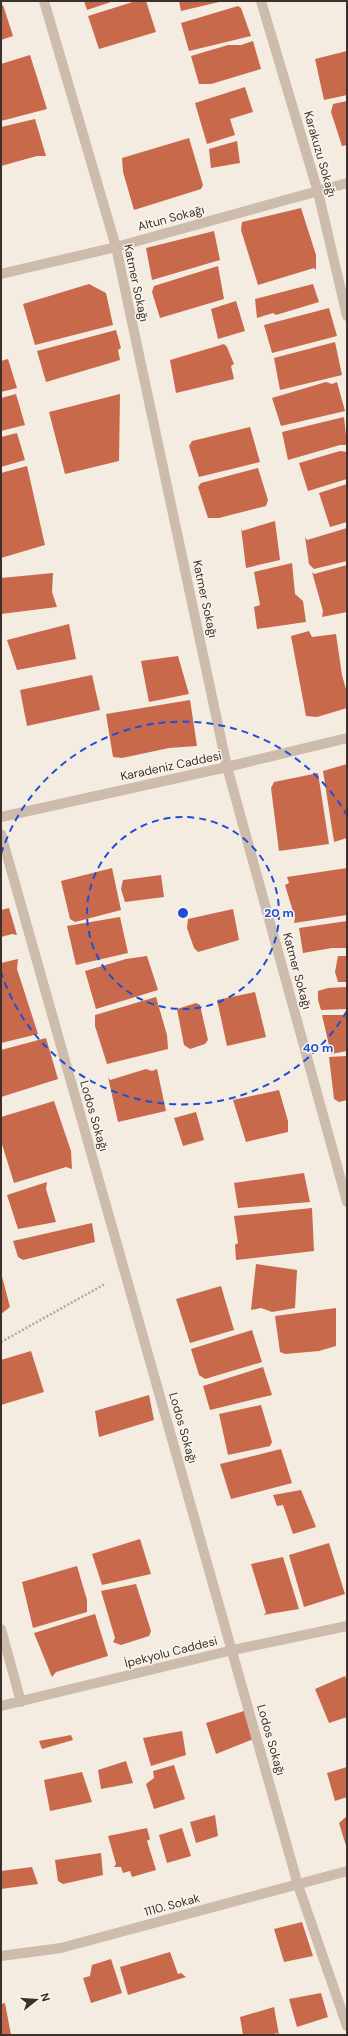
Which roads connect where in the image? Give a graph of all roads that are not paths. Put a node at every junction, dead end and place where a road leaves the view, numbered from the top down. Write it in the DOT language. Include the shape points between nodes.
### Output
graph roads {
  1 [pos="44,1"];
  2 [pos="261,1"];
  3 [pos="347,184"];
  4 [pos="318,192"];
  5 [pos="116,246"];
  6 [pos="1,274"];
  7 [pos="347,316"];
  8 [pos="347,738"];
  9 [pos="228,767"];
  10 [pos="1,817"];
  11 [pos="1,834"];
  12 [pos="347,1202"];
  13 [pos="347,1626"];
  14 [pos="1,1629"];
  15 [pos="232,1650"];
  16 [pos="21,1702"];
  17 [pos="1,1706"];
  18 [pos="347,1871"];
  19 [pos="298,1885"];
  20 [pos="1,1956"];
  21 [pos="347,2026"];
  1 -- 5 [label="street, Katmer Sokağı"];
  2 -- 4 [label="street, Karakuzu Sokağı"];
  3 -- 4 [label="street, Altun Sokağı"];
  4 -- 5 [label="street, Altun Sokağı"];
  4 -- 7 [label="street, Karakuzu Sokağı"];
  5 -- 6 [label="street, Altun Sokağı"];
  5 -- 9 [label="street, Katmer Sokağı"];
  8 -- 9 [label="street, Karadeniz Caddesi"];
  9 -- 10 [label="street, Karadeniz Caddesi"];
  9 -- 12 [label="street, Katmer Sokağı"];
  11 -- 15 [label="street, Lodos Sokağı"];
  13 -- 15 [label="street, İpekyolu Caddesi"];
  14 -- 16 [label="street"];
  15 -- 16 [label="street, İpekyolu Caddesi"];
  15 -- 19 [label="street, Lodos Sokağı"];
  16 -- 17 [label="street, İpekyolu Caddesi"];
  18 -- 19 [label="street, 1110. Sokak"];
  19 -- 20 [label="street, 1110. Sokak" via="61,1948"];
  19 -- 21 [label="street, Lodos Sokağı"];
}
